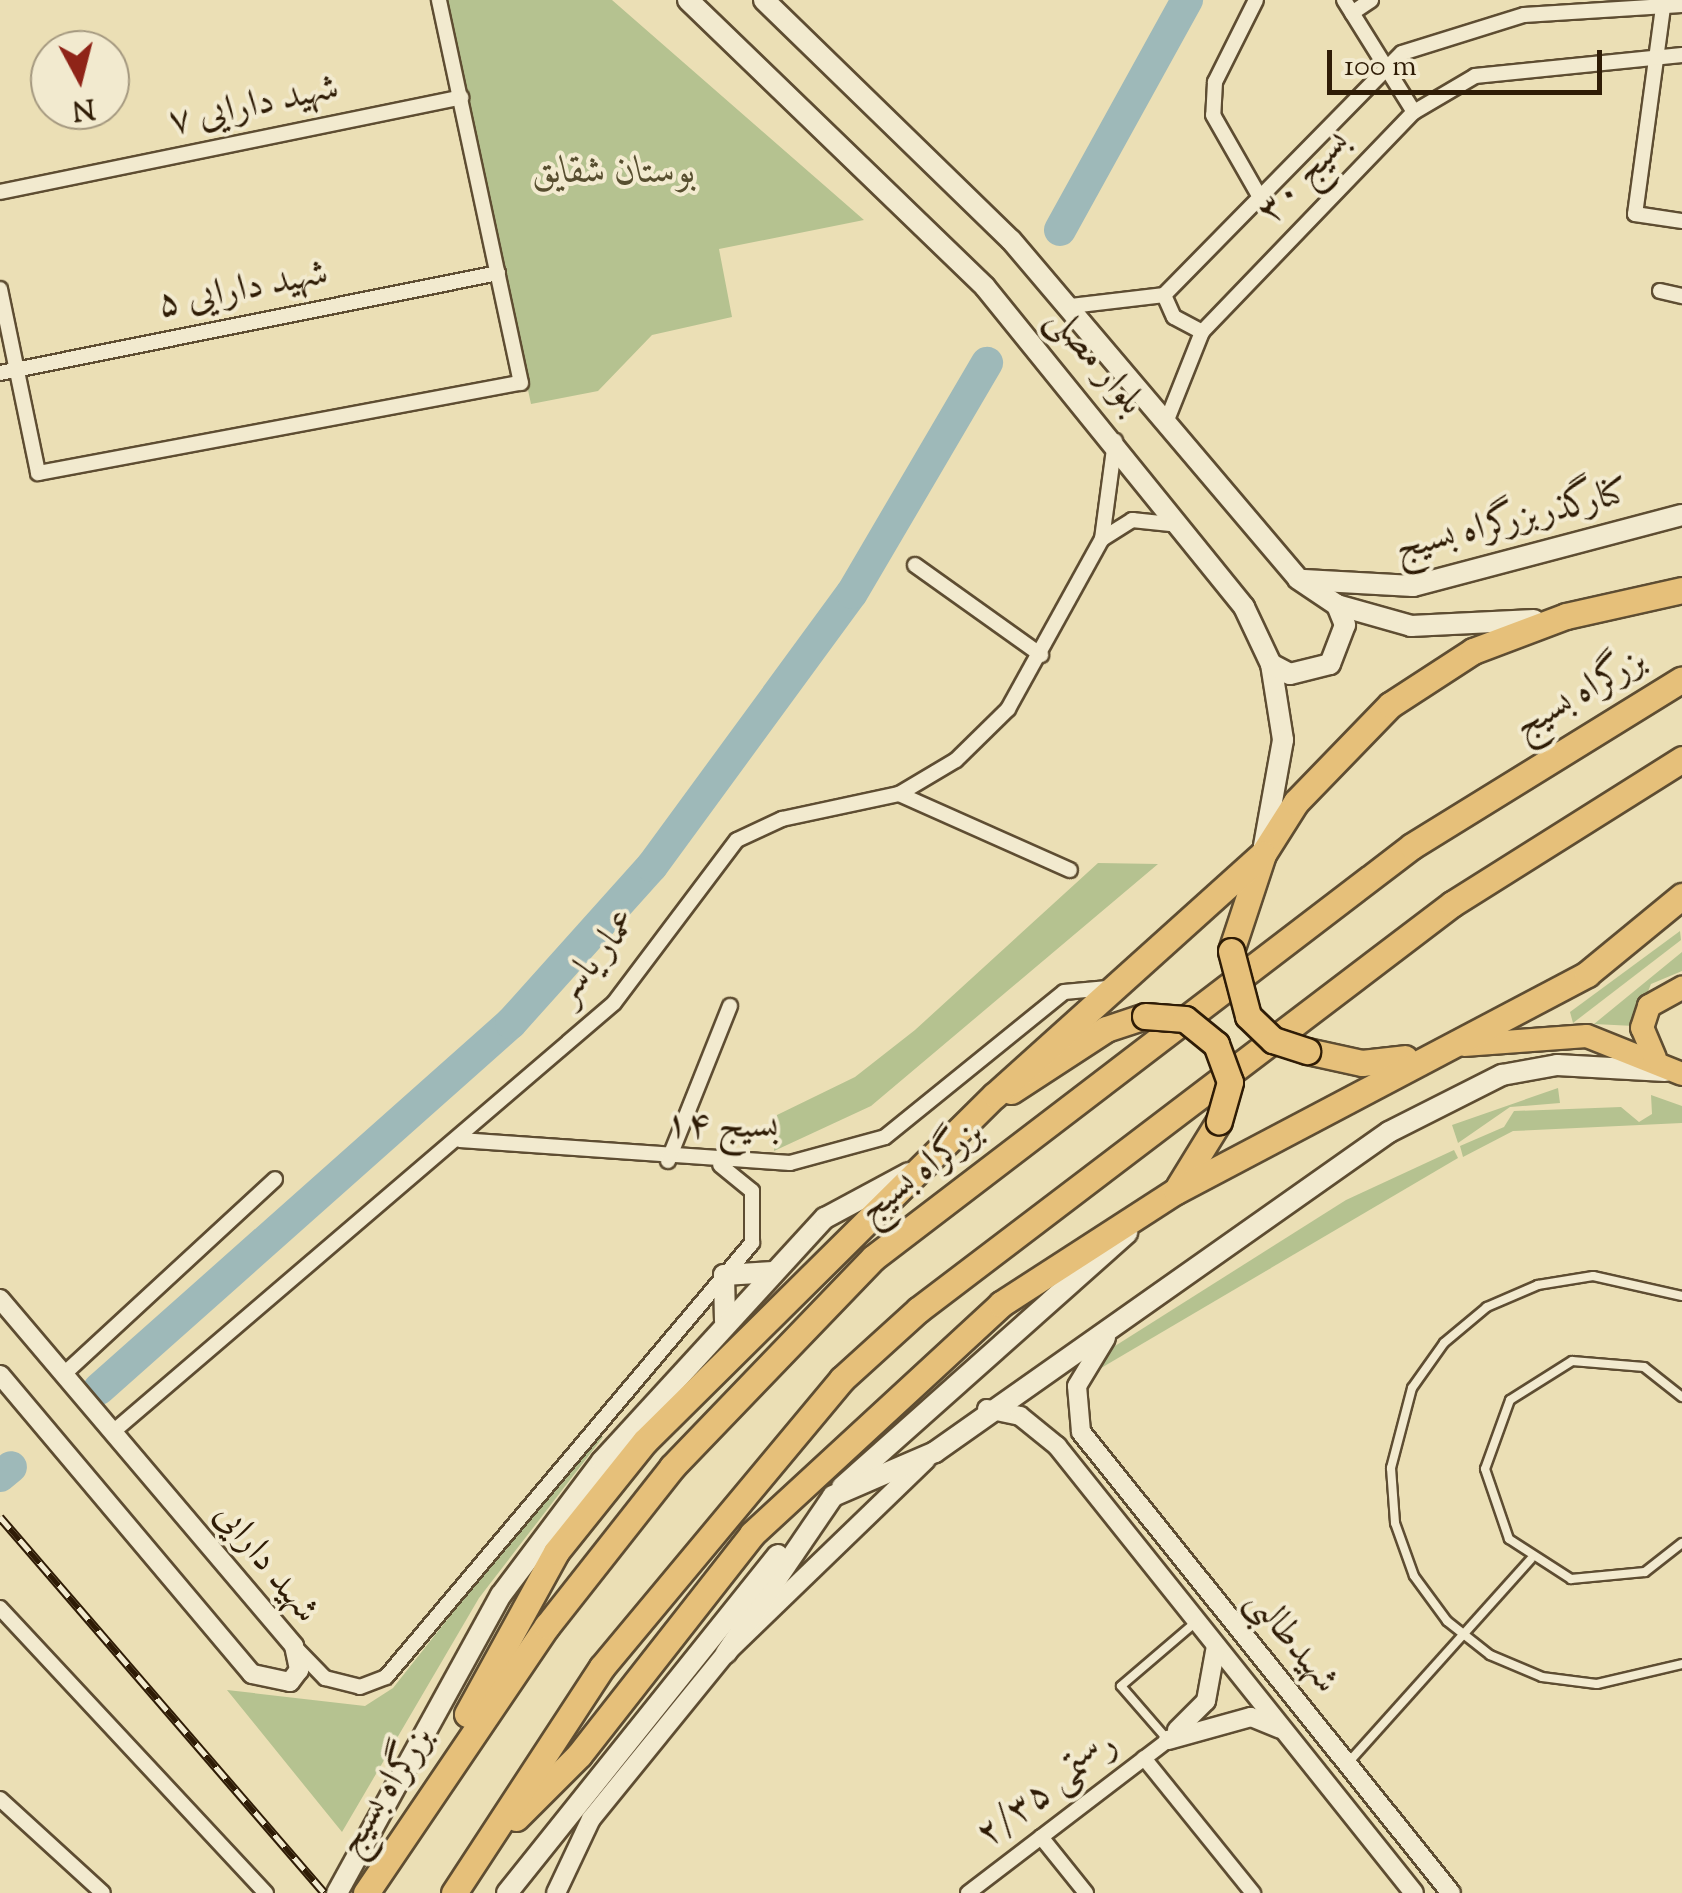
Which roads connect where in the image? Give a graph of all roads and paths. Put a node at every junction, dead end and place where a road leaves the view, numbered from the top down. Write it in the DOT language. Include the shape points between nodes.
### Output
graph roads {
  1 [pos="439,0"];
  2 [pos="688,0"];
  3 [pos="764,0"];
  4 [pos="1256,0"];
  5 [pos="1371,0"];
  6 [pos="1662,2"];
  7 [pos="1682,5"];
  8 [pos="1348,6"];
  9 [pos="1659,54"];
  10 [pos="1682,54"];
  11 [pos="1383,64"];
  12 [pos="462,98"];
  13 [pos="1414,112"];
  14 [pos="0,192"];
  15 [pos="1257,192"];
  16 [pos="1682,221"];
  17 [pos="498,273"];
  18 [pos="0,289"];
  19 [pos="1660,291"];
  20 [pos="1164,294"];
  21 [pos="1682,296"];
  22 [pos="1070,306"];
  23 [pos="1202,332"];
  24 [pos="16,369"];
  25 [pos="0,373"];
  26 [pos="1164,425"];
  27 [pos="1115,440"];
  28 [pos="1682,515"];
  29 [pos="1183,525"];
  30 [pos="1102,539"];
  31 [pos="915,564"];
  32 [pos="1298,579"];
  33 [pos="1675,595"];
  34 [pos="1337,605"];
  35 [pos="1566,616"];
  36 [pos="1041,655"];
  37 [pos="1271,664"];
  38 [pos="1682,679"];
  39 [pos="1682,759"];
  40 [pos="899,794"];
  41 [pos="1263,854"];
  42 [pos="1070,870"];
  43 [pos="1682,896"];
  44 [pos="1110,988"];
  45 [pos="1682,988"];
  46 [pos="730,1006"];
  47 [pos="1420,1056"];
  48 [pos="1655,1058"];
  49 [pos="1681,1073"];
  50 [pos="995,1095"];
  51 [pos="460,1140"];
  52 [pos="668,1161"];
  53 [pos="925,1164"];
  54 [pos="720,1165"];
  55 [pos="275,1179"];
  56 [pos="1176,1191"];
  57 [pos="773,1272"];
  58 [pos="724,1275"];
  59 [pos="1682,1296"];
  60 [pos="0,1299"];
  61 [pos="1136,1304"];
  62 [pos="725,1322"];
  63 [pos="64,1374"];
  64 [pos="0,1375"];
  65 [pos="1681,1394"];
  66 [pos="985,1409"];
  67 [pos="114,1431"];
  68 [pos="1081,1432"];
  69 [pos="1057,1446"];
  70 [pos="935,1452"];
  71 [pos="833,1496"];
  72 [pos="1682,1544"];
  73 [pos="1531,1559"];
  74 [pos="0,1608"];
  75 [pos="1198,1622"];
  76 [pos="1464,1636"];
  77 [pos="1216,1645"];
  78 [pos="294,1646"];
  79 [pos="726,1653"];
  80 [pos="1682,1664"];
  81 [pos="1290,1737"];
  82 [pos="1168,1740"];
  83 [pos="1144,1758"];
  84 [pos="1348,1764"];
  85 [pos="1327,1783"];
  86 [pos="0,1799"];
  87 [pos="412,1814"];
  88 [pos="1040,1837"];
  89 [pos="478,1856"];
  90 [pos="103,1893"];
  91 [pos="266,1893"];
  92 [pos="336,1893"];
  93 [pos="366,1893"];
  94 [pos="454,1893"];
  95 [pos="507,1893"];
  96 [pos="556,1893"];
  97 [pos="968,1893"];
  98 [pos="1086,1893"];
  99 [pos="1252,1893"];
  100 [pos="1414,1893"];
  101 [pos="1451,1893"];
  1 -- 12 [label="street"];
  2 -- 27 [label="main road, بلوار مصلی" via="985,287"];
  3 -- 22 [label="main road, بلوار مصلی"];
  4 -- 15 [label="street" via="1215,82 1213,115"];
  5 -- 8 [label="street"];
  6 -- 7 [label="street"];
  6 -- 9 [label="street"];
  6 -- 11 [label="street" via="1524,14 1456,30"];
  8 -- 11 [label="street"];
  9 -- 10 [label="street, بسیج ۳۰"];
  9 -- 13 [label="street, بسیج ۳۰" via="1476,76"];
  9 -- 16 [label="street" via="1635,214"];
  11 -- 13 [label="street"];
  11 -- 15 [label="street"];
  12 -- 14 [label="street, شهید دارایی ۷"];
  12 -- 17 [label="street"];
  13 -- 23 [label="street, بسیج ۳۰"];
  15 -- 20 [label="street"];
  17 -- 24 [label="street, شهید دارایی ۵"];
  17 -- 24 [label="street" via="521,384 38,474"];
  18 -- 24 [label="street"];
  19 -- 21 [label="street"];
  20 -- 22 [label="street"];
  20 -- 23 [label="street" via="1174,317"];
  22 -- 26 [label="main road, بلوار مصلی"];
  23 -- 26 [label="street, بسیج ۳۰"];
  24 -- 25 [label="street, شهید دارایی ۵"];
  26 -- 32 [label="main road, بلوار مصلی"];
  27 -- 29 [label="main road, بلوار مصلی"];
  27 -- 30 [label="street"];
  28 -- 32 [label="main road, کنارگذربزرگراه بسیج" via="1413,586"];
  29 -- 30 [label="street" via="1132,520"];
  29 -- 37 [label="main road, بلوار مصلی" via="1244,607"];
  30 -- 36 [label="street, عمار یاسر"];
  31 -- 36 [label="street"];
  32 -- 34 [label="main road, بلوار مصلی"];
  33 -- 35 [label="highway"];
  34 -- 35 [label="main road, بلوار مصلی" via="1411,626"];
  34 -- 37 [label="main road" via="1342,646 1330,664 1300,674"];
  35 -- 41 [label="highway" via="1473,651 1390,705 1296,802"];
  36 -- 40 [label="street, عمار یاسر" via="1008,709 956,760"];
  37 -- 41 [label="main road, بلوار مصلی" via="1283,740"];
  38 -- 87 [label="highway, بزرگراه بسیج" via="1412,846 873,1258 672,1466"];
  39 -- 89 [label="highway" via="1452,904 854,1368 602,1667"];
  40 -- 42 [label="street"];
  40 -- 51 [label="street, عمار یاسر" via="782,818 737,840 614,1003"];
  41 -- 44 [label="highway"];
  41 -- 47 [label="highway, bridge" via="1232,950 1248,1016 1273,1040 1308,1051 1362,1063"];
  43 -- 47 [label="highway" via="1587,974"];
  44 -- 50 [label="highway"];
  44 -- 54 [label="street, بسیج ۱۴" via="1064,992 884,1137 790,1163"];
  45 -- 48 [label="main road" via="1649,1006 1642,1028"];
  46 -- 52 [label="street"];
  47 -- 48 [label="main road" via="1532,1033 1587,1036"];
  47 -- 56 [label="highway"];
  48 -- 49 [label="main road"];
  49 -- 61 [label="main road" via="1557,1064 1442,1100"];
  50 -- 53 [label="highway"];
  50 -- 56 [label="highway, bridge" via="1024,1088 1106,1029 1144,1016 1185,1019 1216,1044 1230,1082 1220,1121"];
  51 -- 52 [label="street, بسیج ۱۴"];
  51 -- 67 [label="street, عمار یاسر"];
  52 -- 54 [label="street, بسیج ۱۴"];
  53 -- 57 [label="main road" via="824,1218"];
  53 -- 87 [label="highway" via="645,1441 567,1538"];
  54 -- 58 [label="street" via="752,1191 758,1219 752,1243"];
  55 -- 63 [label="street"];
  56 -- 71 [label="main road"];
  56 -- 89 [label="highway" via="1001,1304 873,1415 752,1534 579,1755"];
  57 -- 58 [label="main road"];
  57 -- 62 [label="main road"];
  58 -- 62 [label="main road"];
  58 -- 78 [label="street" via="386,1676 360,1688 326,1678"];
  59 -- 76 [label="lane" via="1621,1278 1538,1284 1476,1315 1427,1364 1402,1414 1391,1496 1414,1576"];
  60 -- 63 [label="street, شهید دارایی"];
  61 -- 66 [label="main road"];
  61 -- 68 [label="street" via="1077,1386"];
  62 -- 92 [label="main road" via="501,1596"];
  63 -- 67 [label="street, شهید دارایی"];
  64 -- 78 [label="street, شهید دارایی" via="252,1674 290,1682 299,1670"];
  65 -- 73 [label="lane" via="1644,1368 1609,1358 1538,1375 1510,1400 1486,1469 1492,1506"];
  66 -- 69 [label="street, شهیدطالبی" via="1020,1416"];
  66 -- 70 [label="main road"];
  67 -- 78 [label="street, شهید دارایی"];
  68 -- 69 [label="street" via="1060,1430"];
  68 -- 84 [label="street, شهیدطالبی"];
  69 -- 75 [label="street, شهیدطالبی"];
  70 -- 71 [label="main road"];
  70 -- 79 [label="street"];
  71 -- 79 [label="main road"];
  71 -- 95 [label="main road"];
  72 -- 73 [label="lane" via="1644,1572 1608,1582 1571,1579"];
  73 -- 76 [label="lane"];
  74 -- 91 [label="street"];
  75 -- 77 [label="street, شهیدطالبی"];
  75 -- 82 [label="lane" via="1121,1686"];
  76 -- 80 [label="lane" via="1515,1668 1569,1682 1624,1682"];
  76 -- 84 [label="lane"];
  77 -- 81 [label="street, شهیدطالبی"];
  77 -- 82 [label="street" via="1206,1701"];
  79 -- 96 [label="street" via="591,1819"];
  81 -- 82 [label="street" via="1252,1716"];
  81 -- 85 [label="street, شهیدطالبی"];
  82 -- 83 [label="street, رستمی ۲/۳۵"];
  83 -- 88 [label="street, رستمی ۲/۳۵"];
  83 -- 99 [label="street"];
  84 -- 85 [label="street"];
  84 -- 101 [label="street, شهیدطالبی"];
  85 -- 100 [label="street, شهیدطالبی"];
  86 -- 90 [label="street"];
  87 -- 93 [label="highway, بزرگراه بسیج"];
  88 -- 97 [label="street, رستمی ۲/۳۵"];
  88 -- 98 [label="street"];
  89 -- 94 [label="highway"];
}
